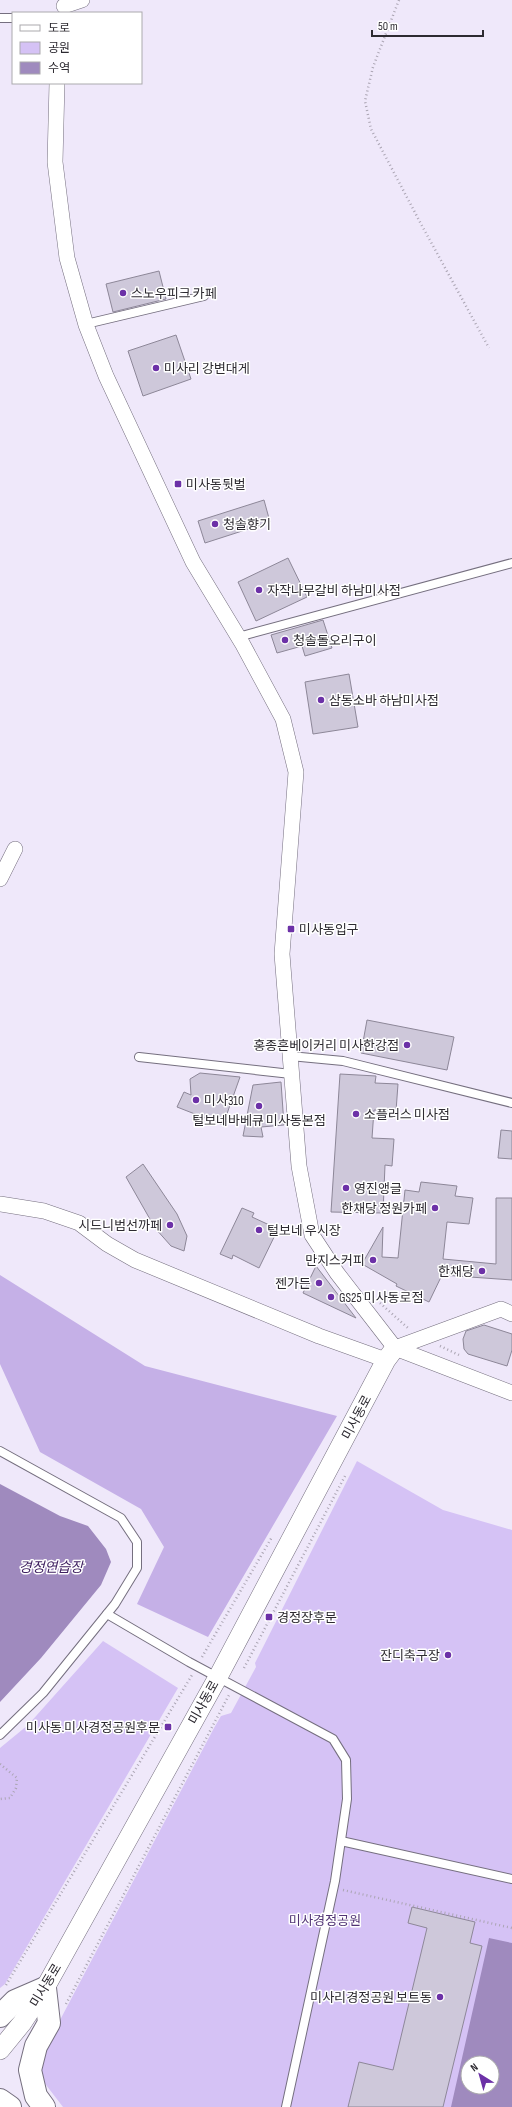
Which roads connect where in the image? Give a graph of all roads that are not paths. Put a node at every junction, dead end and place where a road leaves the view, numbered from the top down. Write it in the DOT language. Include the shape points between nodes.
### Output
graph roads {
  1 [pos="82,0"];
  2 [pos="64,6"];
  3 [pos="0,18"];
  4 [pos="12,18"];
  5 [pos="57,84"];
  6 [pos="204,296"];
  7 [pos="86,324"];
  8 [pos="512,564"];
  9 [pos="238,636"];
  10 [pos="15,849"];
  11 [pos="0,879"];
  12 [pos="290,1056"];
  13 [pos="139,1057"];
  14 [pos="292,1074"];
  15 [pos="512,1103"];
  16 [pos="0,1204"];
  17 [pos="512,1314"];
  18 [pos="391,1354"];
  19 [pos="512,1393"];
  20 [pos="0,1451"];
  21 [pos="107,1614"];
  22 [pos="218,1677"];
  23 [pos="0,1735"];
  24 [pos="341,1841"];
  25 [pos="512,1879"];
  26 [pos="45,1988"];
  27 [pos="0,2016"];
  28 [pos="0,2050"];
  29 [pos="0,2100"];
  30 [pos="10,2107"];
  31 [pos="44,2107"];
  32 [pos="286,2107"];
  1 -- 2 [label="street"];
  3 -- 4 [label="lane"];
  5 -- 7 [label="street" via="55,162 66,258"];
  6 -- 7 [label="lane"];
  7 -- 9 [label="street" via="106,376 193,562"];
  8 -- 9 [label="lane"];
  9 -- 12 [label="street" via="283,719 296,772 282,954"];
  10 -- 11 [label="street"];
  12 -- 14 [label="street"];
  12 -- 15 [label="lane" via="343,1061"];
  13 -- 14 [label="lane"];
  14 -- 18 [label="street" via="299,1166 312,1235"];
  16 -- 18 [label="street" via="44,1211 79,1223 107,1244 135,1260 319,1336"];
  17 -- 18 [label="street" via="501,1309"];
  18 -- 19 [label="street"];
  18 -- 22 [label="street, 미사동로"];
  20 -- 21 [label="lane" via="121,1518 137,1542 137,1568"];
  21 -- 22 [label="lane"];
  21 -- 23 [label="lane" via="43,1694"];
  22 -- 24 [label="lane" via="333,1739 346,1760 347,1799"];
  22 -- 26 [label="street, 미사동로"];
  24 -- 25 [label="lane"];
  24 -- 32 [label="lane" via="329,1911"];
  26 -- 27 [label="main road" via="15,2001"];
  26 -- 28 [label="street, 미사동로"];
  26 -- 31 [label="main road" via="48,2022 36,2046 30,2070 36,2096"];
  29 -- 30 [label="main road"];
}
